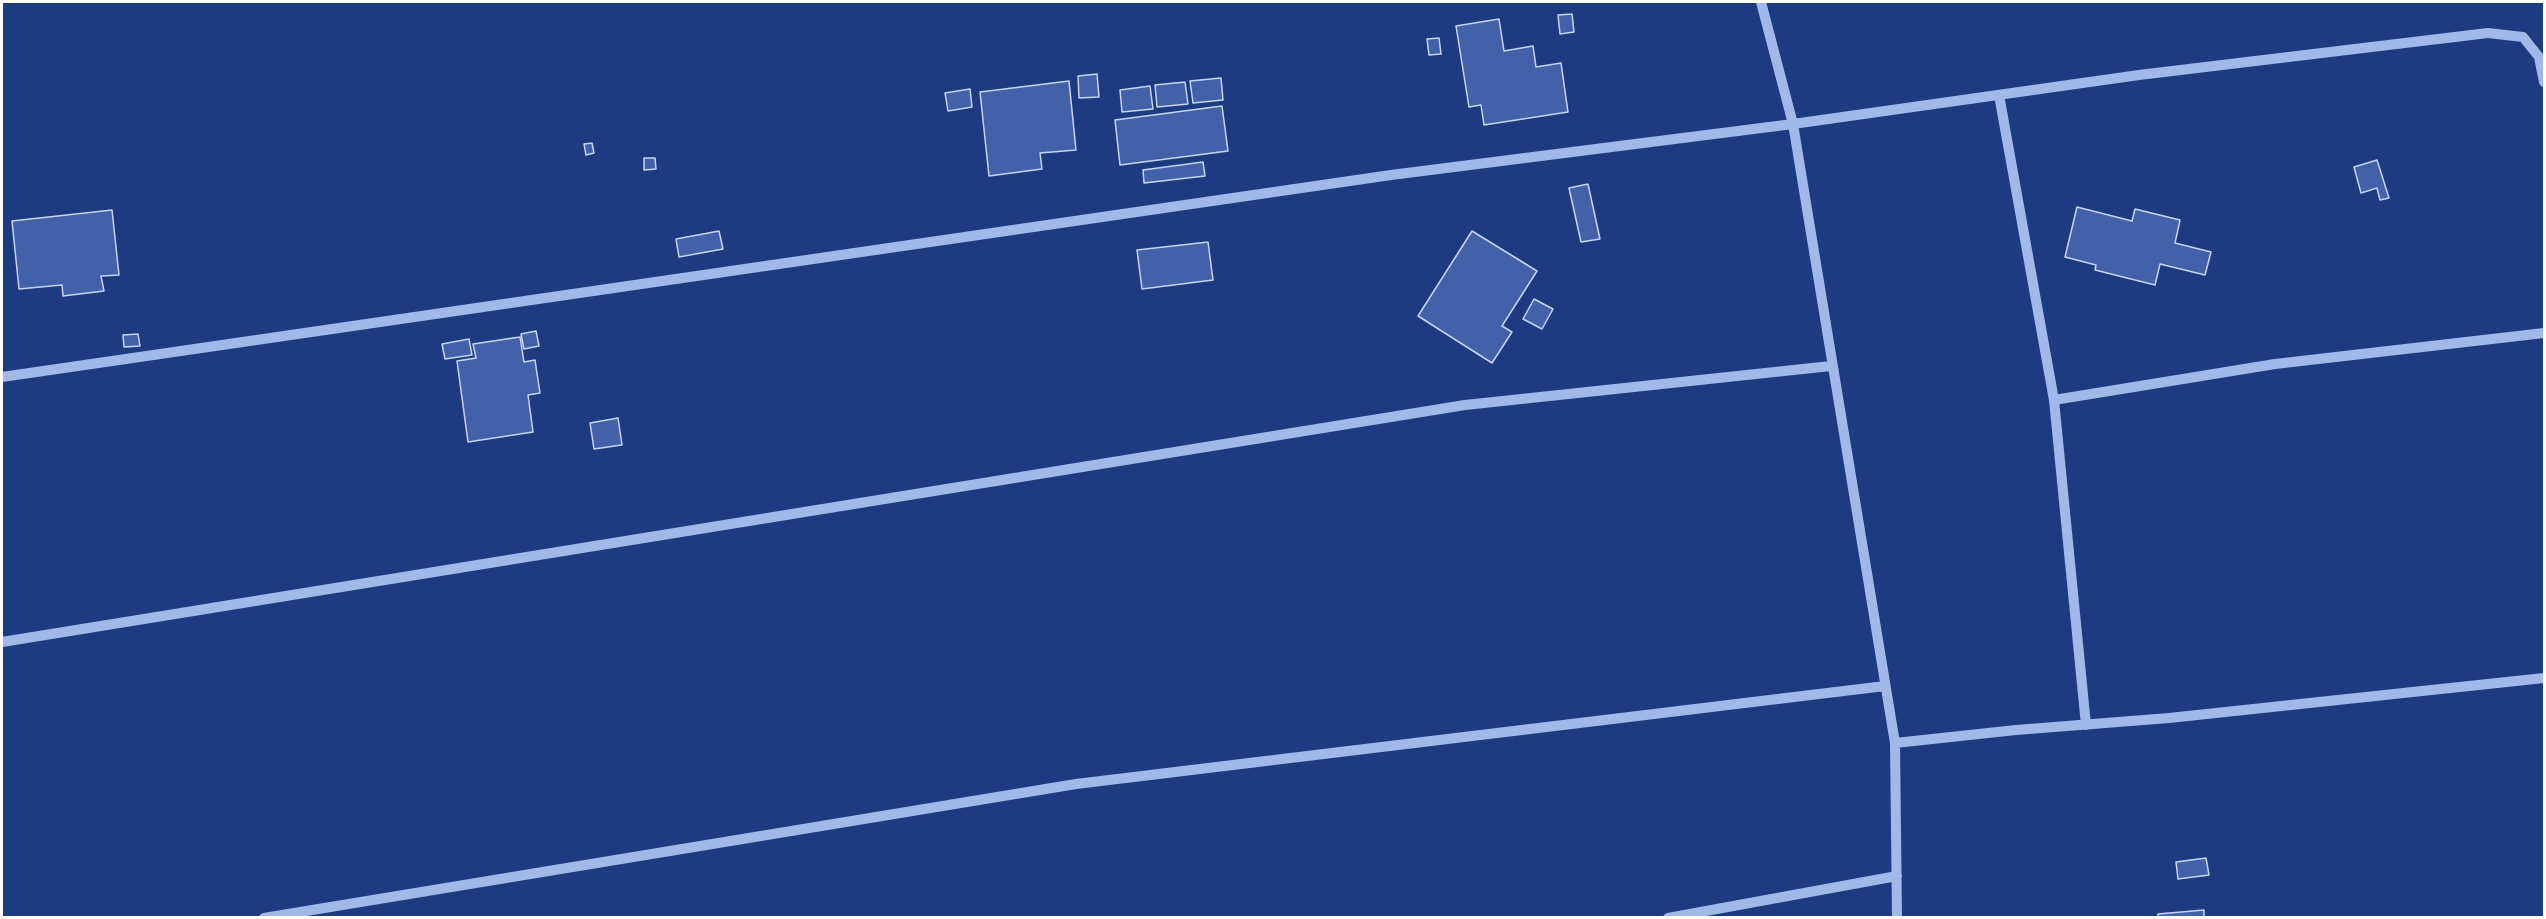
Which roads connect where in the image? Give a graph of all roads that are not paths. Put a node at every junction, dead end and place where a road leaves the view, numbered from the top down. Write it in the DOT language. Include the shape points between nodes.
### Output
graph roads {
  1 [pos="1761,2"];
  2 [pos="2544,82"];
  3 [pos="1999,94"];
  4 [pos="1792,124"];
  5 [pos="2544,333"];
  6 [pos="1831,366"];
  7 [pos="2,377"];
  8 [pos="2054,400"];
  9 [pos="2,642"];
  10 [pos="2544,678"];
  11 [pos="1885,686"];
  12 [pos="2086,725"];
  13 [pos="1895,743"];
  14 [pos="1897,876"];
  15 [pos="264,918"];
  16 [pos="1668,918"];
  17 [pos="1897,918"];
  1 -- 4 [label="street"];
  2 -- 3 [label="street" via="2539,57 2523,37 2488,33"];
  3 -- 4 [label="street"];
  3 -- 8 [label="street"];
  4 -- 6 [label="street"];
  4 -- 7 [label="street" via="1062,220"];
  5 -- 8 [label="street" via="2275,364"];
  6 -- 9 [label="street" via="1465,405"];
  6 -- 11 [label="street"];
  8 -- 12 [label="street"];
  10 -- 12 [label="street"];
  11 -- 13 [label="street"];
  11 -- 15 [label="street" via="1077,784"];
  12 -- 13 [label="street"];
  13 -- 14 [label="street"];
  14 -- 16 [label="street"];
  14 -- 17 [label="street"];
}
